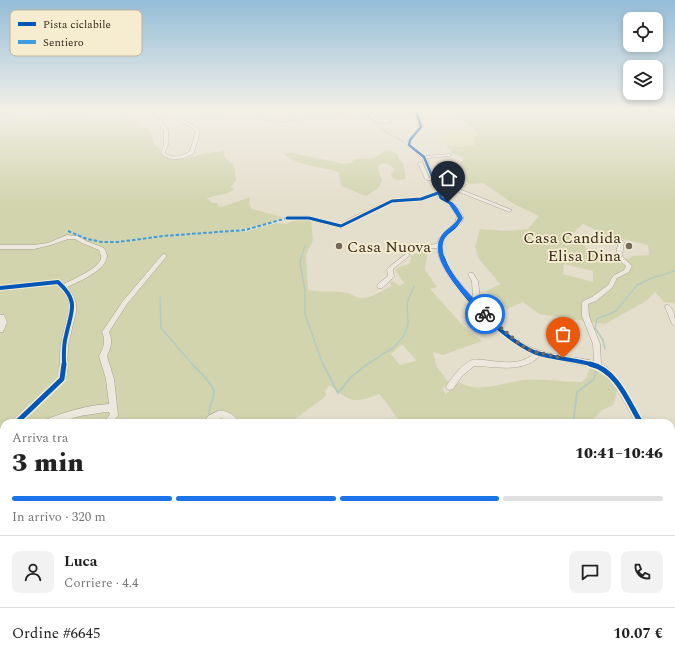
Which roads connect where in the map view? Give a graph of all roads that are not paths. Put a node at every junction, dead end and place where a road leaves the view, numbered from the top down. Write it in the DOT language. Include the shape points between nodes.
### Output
graph roads {
  1 [pos="165,141"];
  2 [pos="195,141"];
  3 [pos="410,141"];
  4 [pos="450,155"];
  5 [pos="424,157"];
  6 [pos="420,163"];
  7 [pos="434,182"];
  8 [pos="463,185"];
  9 [pos="438,193"];
  10 [pos="508,210"];
  11 [pos="287,218"];
  12 [pos="621,242"];
  13 [pos="440,246"];
  14 [pos="0,247"];
  15 [pos="428,247"];
  16 [pos="407,255"];
  17 [pos="164,256"];
  18 [pos="471,274"];
  19 [pos="64,286"];
  20 [pos="380,286"];
  21 [pos="0,288"];
  22 [pos="473,302"];
  23 [pos="668,307"];
  24 [pos="0,318"];
  25 [pos="675,324"];
  26 [pos="1,330"];
  27 [pos="539,353"];
  28 [pos="597,365"];
  29 [pos="450,387"];
  30 [pos="113,408"];
  31 [pos="20,419"];
  32 [pos="60,419"];
  33 [pos="111,419"];
  34 [pos="211,419"];
  35 [pos="231,419"];
  36 [pos="639,419"];
  1 -- 2 [label="street" via="165,156 180,157 192,152"];
  3 -- 5 [label="street" via="409,145"];
  4 -- 5 [label="street"];
  5 -- 7 [label="street"];
  6 -- 7 [label="street" via="426,179"];
  7 -- 8 [label="street"];
  7 -- 9 [label="street"];
  7 -- 10 [label="street"];
  9 -- 11 [label="street" via="421,199 392,201 341,226 310,218"];
  9 -- 13 [label="street" via="442,199 452,204 461,218 443,237"];
  12 -- 28 [label="street" via="619,256 629,266 628,270 615,277 610,286 584,306 598,354"];
  13 -- 15 [label="street"];
  13 -- 22 [label="street" via="447,268"];
  14 -- 19 [label="street" via="34,247 77,236 84,242 102,249 103,261 90,272"];
  16 -- 20 [label="street" via="390,269 391,277"];
  17 -- 30 [label="street" via="121,308 105,332 109,338 109,345 103,356 110,379"];
  18 -- 22 [label="street" via="476,285 477,299"];
  19 -- 21 [label="street" via="58,282"];
  19 -- 31 [label="street" via="71,295 74,308 64,342 62,379"];
  22 -- 27 [label="street" via="514,340"];
  23 -- 25 [label="street"];
  24 -- 26 [label="street" via="2,317 4,322"];
  27 -- 28 [label="street"];
  27 -- 29 [label="street" via="526,364 473,363 459,374"];
  28 -- 36 [label="street" via="617,383"];
  30 -- 32 [label="street" via="104,407"];
  30 -- 33 [label="street" via="114,415"];
  34 -- 35 [label="street" via="221,414"];
}
